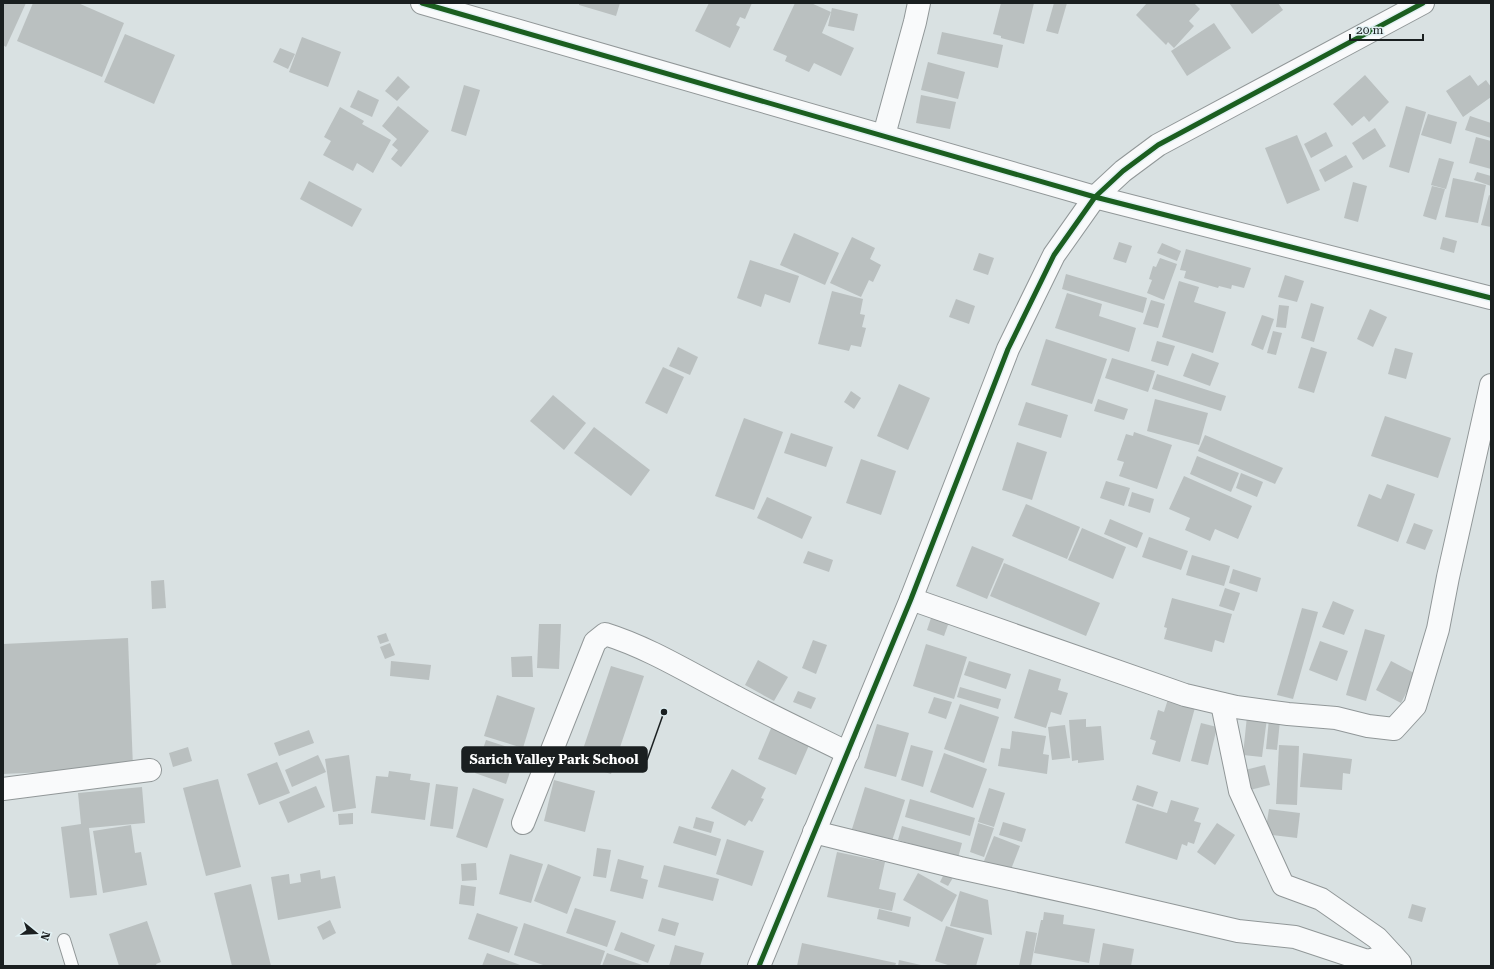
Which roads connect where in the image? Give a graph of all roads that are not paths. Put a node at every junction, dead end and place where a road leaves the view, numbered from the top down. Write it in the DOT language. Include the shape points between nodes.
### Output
graph roads {
  1 [pos="422,3"];
  2 [pos="919,3"];
  3 [pos="1423,3"];
  4 [pos="884,135"];
  5 [pos="1095,197"];
  6 [pos="1491,298"];
  7 [pos="1491,384"];
  8 [pos="911,599"];
  9 [pos="1222,704"];
  10 [pos="848,753"];
  11 [pos="150,770"];
  12 [pos="3,789"];
  13 [pos="523,823"];
  14 [pos="814,832"];
  15 [pos="64,940"];
  16 [pos="1397,961"];
  17 [pos="72,966"];
  18 [pos="760,966"];
  1 -- 4 [label="street"];
  2 -- 4 [label="street"];
  3 -- 5 [label="street" via="1158,144"];
  4 -- 5 [label="street"];
  5 -- 6 [label="street"];
  5 -- 8 [label="street" via="1054,255 1008,349"];
  7 -- 9 [label="street" via="1438,629 1415,706 1394,729 1336,718"];
  8 -- 9 [label="street" via="1185,695"];
  8 -- 10 [label="street"];
  9 -- 16 [label="street" via="1240,790 1283,885 1321,898 1377,938"];
  10 -- 13 [label="street" via="679,666 625,640 605,634 595,642"];
  10 -- 14 [label="street"];
  11 -- 12 [label="street"];
  14 -- 16 [label="street" via="1238,931 1295,937 1367,961"];
  14 -- 18 [label="street"];
  15 -- 17 [label="lane"];
}
